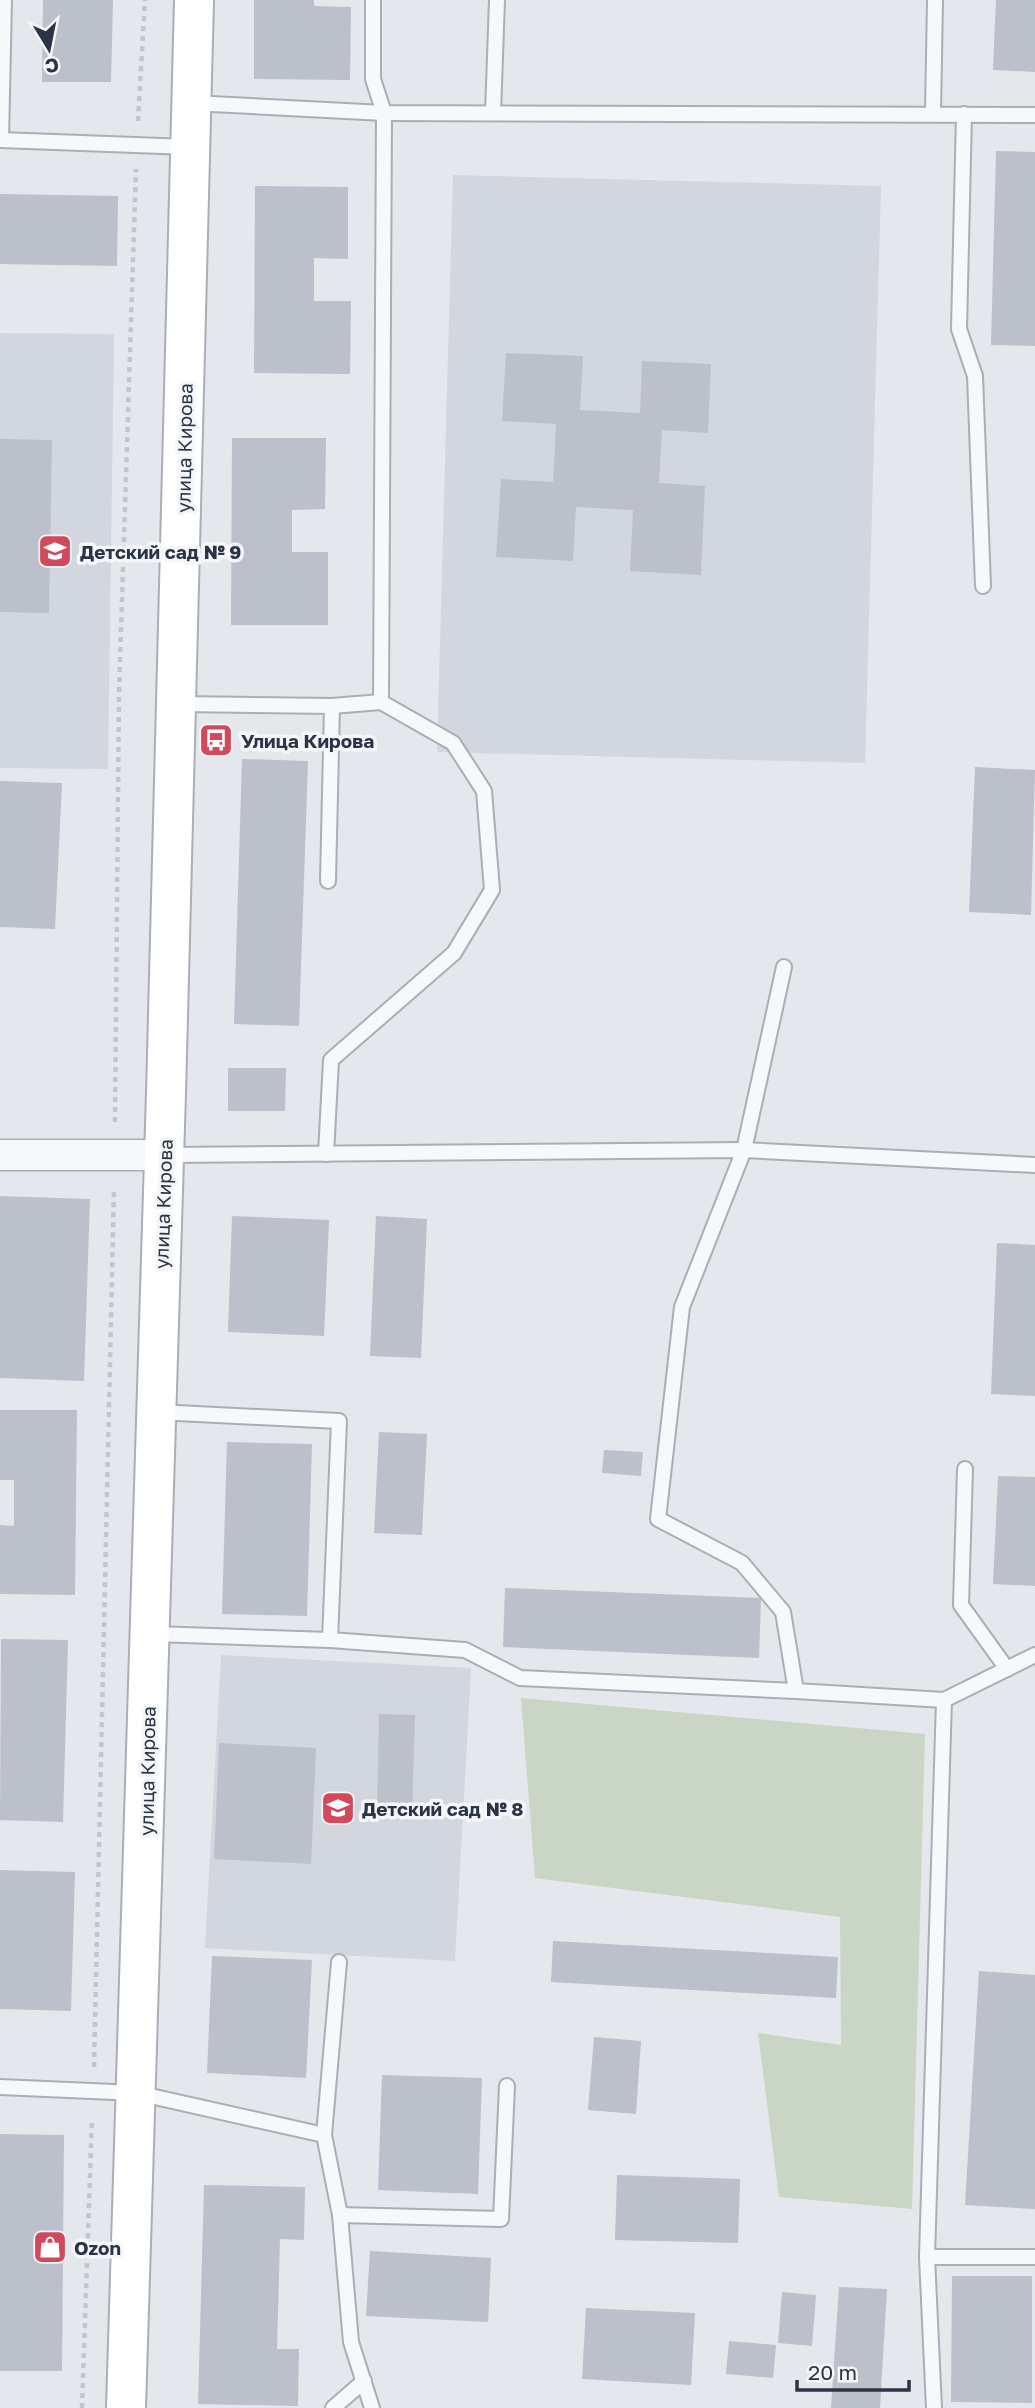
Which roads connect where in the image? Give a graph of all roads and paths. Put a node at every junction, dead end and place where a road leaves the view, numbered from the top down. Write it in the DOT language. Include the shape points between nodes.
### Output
graph roads {
  1 [pos="4,0"];
  2 [pos="145,0"];
  3 [pos="194,0"];
  4 [pos="373,0"];
  5 [pos="497,0"];
  6 [pos="935,0"];
  7 [pos="191,103"];
  8 [pos="384,113"];
  9 [pos="493,113"];
  10 [pos="933,113"];
  11 [pos="964,114"];
  12 [pos="1035,116"];
  13 [pos="1,140"];
  14 [pos="136,146"];
  15 [pos="190,148"];
  16 [pos="983,586"];
  17 [pos="381,702"];
  18 [pos="178,704"];
  19 [pos="332,706"];
  20 [pos="328,881"];
  21 [pos="784,967"];
  22 [pos="744,1150"];
  23 [pos="115,1154"];
  24 [pos="326,1154"];
  25 [pos="0,1155"];
  26 [pos="165,1155"];
  27 [pos="1035,1166"];
  28 [pos="156,1412"];
  29 [pos="965,1469"];
  30 [pos="149,1634"];
  31 [pos="330,1640"];
  32 [pos="1035,1655"];
  33 [pos="1007,1669"];
  34 [pos="796,1691"];
  35 [pos="944,1700"];
  36 [pos="339,1962"];
  37 [pos="508,2086"];
  38 [pos="0,2087"];
  39 [pos="93,2091"];
  40 [pos="137,2093"];
  41 [pos="324,2135"];
  42 [pos="340,2215"];
  43 [pos="927,2257"];
  44 [pos="1035,2257"];
  45 [pos="364,2381"];
  46 [pos="82,2408"];
  47 [pos="126,2408"];
  48 [pos="333,2408"];
  49 [pos="372,2408"];
  50 [pos="934,2408"];
  1 -- 13 [label="lane"];
  2 -- 14 [label="path"];
  3 -- 7 [label="main road, улица Кирова"];
  4 -- 8 [label="lane" via="373,79"];
  5 -- 9 [label="lane"];
  6 -- 10 [label="lane"];
  7 -- 8 [label="lane"];
  7 -- 15 [label="main road, улица Кирова"];
  8 -- 9 [label="lane"];
  8 -- 17 [label="lane"];
  9 -- 10 [label="lane"];
  10 -- 11 [label="lane"];
  11 -- 12 [label="lane"];
  11 -- 16 [label="lane" via="958,329 975,376"];
  13 -- 14 [label="lane"];
  14 -- 15 [label="lane"];
  14 -- 23 [label="path" via="120,692"];
  15 -- 18 [label="main road, улица Кирова"];
  17 -- 19 [label="lane"];
  17 -- 24 [label="lane" via="453,743 484,791 492,890 454,953 331,1060"];
  18 -- 19 [label="lane"];
  18 -- 26 [label="main road, улица Кирова"];
  19 -- 20 [label="lane"];
  21 -- 22 [label="lane"];
  22 -- 24 [label="lane"];
  22 -- 27 [label="lane"];
  22 -- 34 [label="lane" via="682,1307 658,1519 742,1563 783,1612"];
  23 -- 25 [label="street"];
  23 -- 26 [label="street"];
  23 -- 39 [label="path"];
  24 -- 26 [label="lane"];
  26 -- 28 [label="main road, улица Кирова"];
  28 -- 30 [label="main road, улица Кирова"];
  28 -- 31 [label="lane" via="340,1421"];
  29 -- 33 [label="lane" via="961,1605"];
  30 -- 31 [label="lane"];
  30 -- 40 [label="main road, улица Кирова"];
  31 -- 34 [label="lane" via="465,1650 520,1678"];
  32 -- 33 [label="lane"];
  33 -- 35 [label="lane"];
  34 -- 35 [label="lane"];
  35 -- 43 [label="lane"];
  36 -- 41 [label="lane"];
  37 -- 42 [label="lane" via="501,2219"];
  38 -- 39 [label="lane"];
  39 -- 40 [label="lane"];
  39 -- 46 [label="path"];
  40 -- 41 [label="lane"];
  40 -- 47 [label="main road, улица Кирова"];
  41 -- 42 [label="lane"];
  42 -- 45 [label="lane" via="351,2342"];
  43 -- 44 [label="lane"];
  43 -- 50 [label="lane"];
  45 -- 48 [label="lane"];
  45 -- 49 [label="lane"];
}
